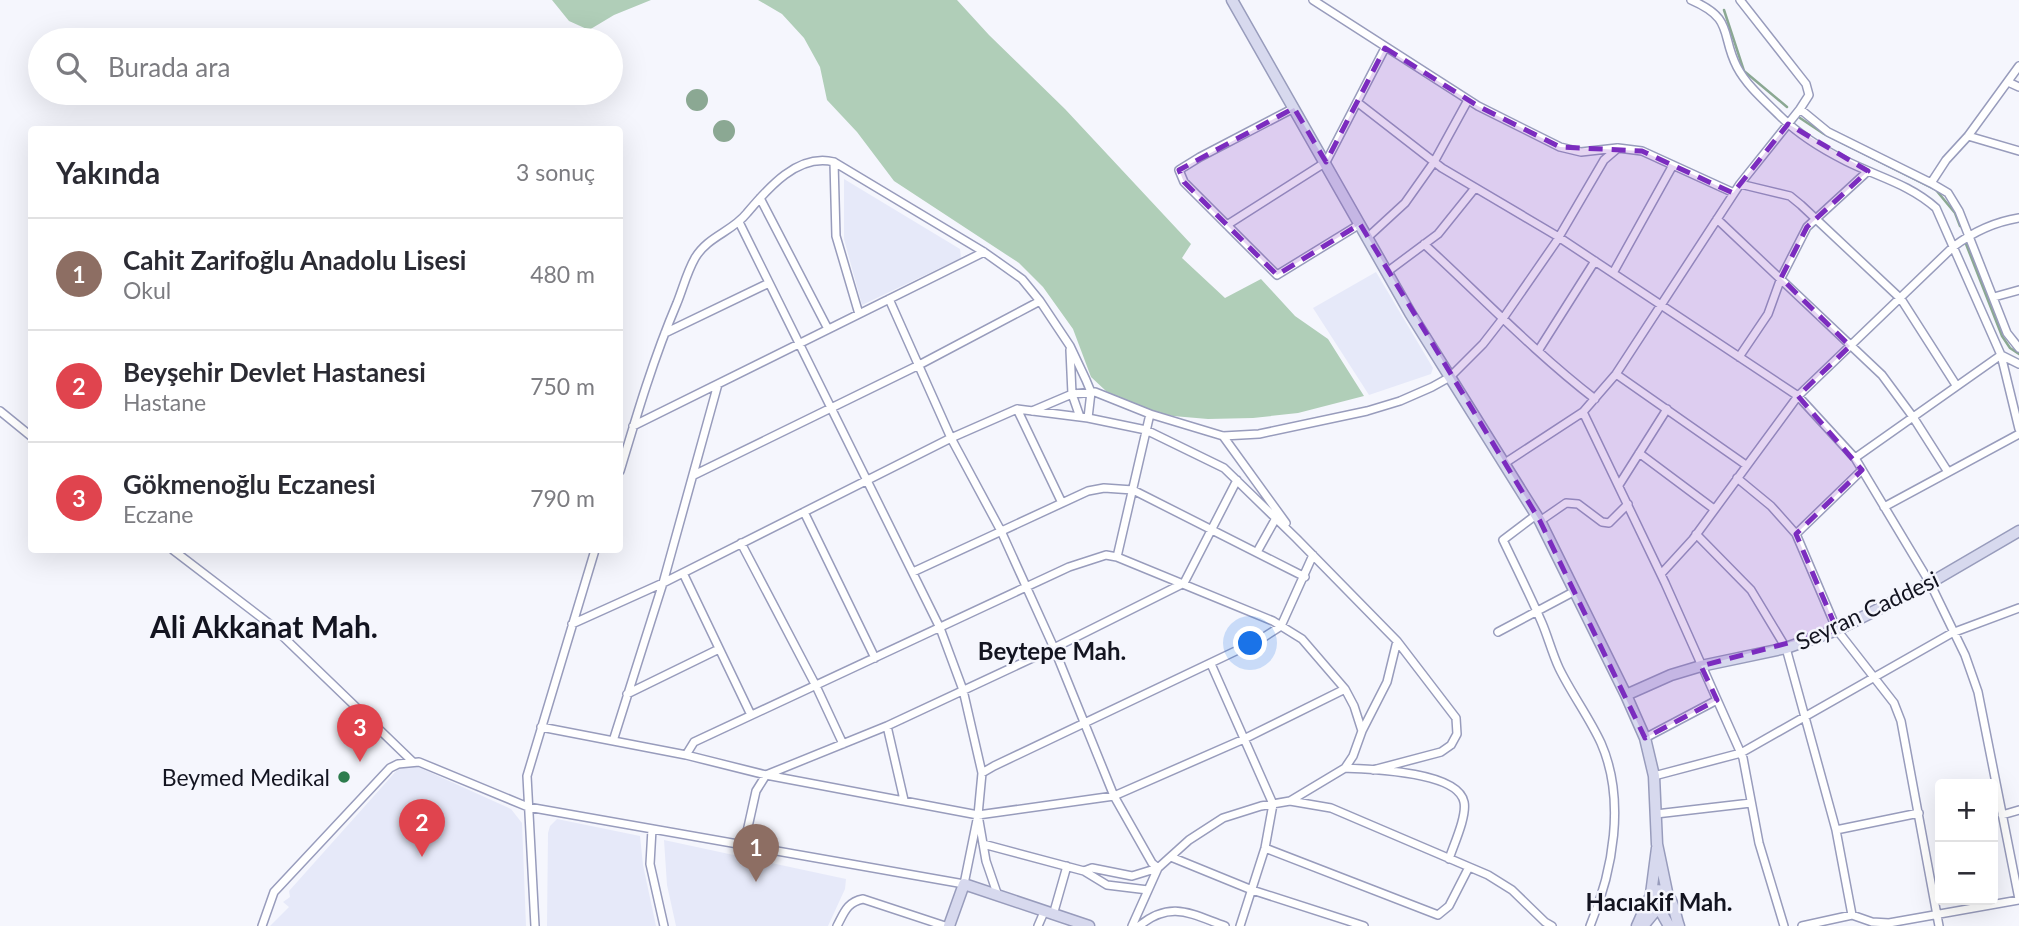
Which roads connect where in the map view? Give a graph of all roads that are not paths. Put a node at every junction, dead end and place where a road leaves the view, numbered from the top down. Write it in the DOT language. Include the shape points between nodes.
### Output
graph roads {
  1 [pos="1232,0"];
  2 [pos="1313,0"];
  3 [pos="1691,0"];
  4 [pos="1741,0"];
  5 [pos="1385,48"];
  6 [pos="2019,66"];
  7 [pos="2008,82"];
  8 [pos="2019,87"];
  9 [pos="1468,100"];
  10 [pos="1357,102"];
  11 [pos="1294,108"];
  12 [pos="1800,109"];
  13 [pos="1788,124"];
  14 [pos="1969,136"];
  15 [pos="1618,148"];
  16 [pos="2019,151"];
  17 [pos="834,162"];
  18 [pos="1434,162"];
  19 [pos="1326,163"];
  20 [pos="1673,165"];
  21 [pos="1868,171"];
  22 [pos="1931,183"];
  23 [pos="1740,184"];
  24 [pos="1475,188"];
  25 [pos="1734,193"];
  26 [pos="760,198"];
  27 [pos="2019,218"];
  28 [pos="1717,219"];
  29 [pos="1816,220"];
  30 [pos="739,222"];
  31 [pos="1360,223"];
  32 [pos="1227,225"];
  33 [pos="1969,235"];
  34 [pos="1558,236"];
  35 [pos="1368,237"];
  36 [pos="1424,244"];
  37 [pos="1953,247"];
  38 [pos="984,252"];
  39 [pos="1595,261"];
  40 [pos="1387,272"];
  41 [pos="1613,273"];
  42 [pos="1781,278"];
  43 [pos="769,283"];
  44 [pos="2019,290"];
  45 [pos="1994,297"];
  46 [pos="889,299"];
  47 [pos="1901,299"];
  48 [pos="1040,301"];
  49 [pos="1660,304"];
  50 [pos="859,314"];
  51 [pos="1504,317"];
  52 [pos="828,330"];
  53 [pos="664,334"];
  54 [pos="799,344"];
  55 [pos="1070,346"];
  56 [pos="1850,346"];
  57 [pos="2019,348"];
  58 [pos="1538,351"];
  59 [pos="2001,355"];
  60 [pos="1739,357"];
  61 [pos="2019,364"];
  62 [pos="919,365"];
  63 [pos="1616,374"];
  64 [pos="1450,377"];
  65 [pos="718,384"];
  66 [pos="1956,385"];
  67 [pos="1091,392"];
  68 [pos="1072,394"];
  69 [pos="1798,396"];
  70 [pos="1595,399"];
  71 [pos="830,407"];
  72 [pos="1667,409"];
  73 [pos="1017,410"];
  74 [pos="0,411"];
  75 [pos="1031,411"];
  76 [pos="1583,412"];
  77 [pos="1150,414"];
  78 [pos="1913,417"];
  79 [pos="1084,418"];
  80 [pos="633,426"];
  81 [pos="1146,430"];
  82 [pos="2019,431"];
  83 [pos="28,434"];
  84 [pos="1223,436"];
  85 [pos="951,438"];
  86 [pos="1639,453"];
  87 [pos="1854,458"];
  88 [pos="623,461"];
  89 [pos="1505,463"];
  90 [pos="1746,465"];
  91 [pos="1862,470"];
  92 [pos="1948,472"];
  93 [pos="694,474"];
  94 [pos="1737,478"];
  95 [pos="867,480"];
  96 [pos="1237,480"];
  97 [pos="1619,485"];
  98 [pos="1133,490"];
  99 [pos="1062,503"];
  100 [pos="1628,504"];
  101 [pos="1884,507"];
  102 [pos="1714,509"];
  103 [pos="804,512"];
  104 [pos="1276,518"];
  105 [pos="1538,518"];
  106 [pos="1212,529"];
  107 [pos="1001,531"];
  108 [pos="2019,531"];
  109 [pos="1696,534"];
  110 [pos="1796,534"];
  111 [pos="1296,537"];
  112 [pos="741,544"];
  113 [pos="1257,552"];
  114 [pos="177,553"];
  115 [pos="594,553"];
  116 [pos="1313,555"];
  117 [pos="1117,556"];
  118 [pos="913,572"];
  119 [pos="683,573"];
  120 [pos="1661,574"];
  121 [pos="1305,577"];
  122 [pos="663,583"];
  123 [pos="1184,583"];
  124 [pos="1930,583"];
  125 [pos="1026,587"];
  126 [pos="1575,591"];
  127 [pos="2019,608"];
  128 [pos="1536,611"];
  129 [pos="572,624"];
  130 [pos="1281,626"];
  131 [pos="940,628"];
  132 [pos="1837,630"];
  133 [pos="1498,632"];
  134 [pos="1952,633"];
  135 [pos="1397,641"];
  136 [pos="1054,648"];
  137 [pos="1786,648"];
  138 [pos="719,649"];
  139 [pos="875,658"];
  140 [pos="1211,664"];
  141 [pos="1701,666"];
  142 [pos="1874,676"];
  143 [pos="816,686"];
  144 [pos="1345,689"];
  145 [pos="963,690"];
  146 [pos="627,694"];
  147 [pos="1626,695"];
  148 [pos="1717,700"];
  149 [pos="751,715"];
  150 [pos="1806,716"];
  151 [pos="1084,722"];
  152 [pos="887,726"];
  153 [pos="541,727"];
  154 [pos="1362,731"];
  155 [pos="1244,738"];
  156 [pos="1645,738"];
  157 [pos="612,741"];
  158 [pos="842,744"];
  159 [pos="1741,753"];
  160 [pos="686,755"];
  161 [pos="413,762"];
  162 [pos="1345,768"];
  163 [pos="1373,769"];
  164 [pos="982,774"];
  165 [pos="766,775"];
  166 [pos="1654,776"];
  167 [pos="1114,796"];
  168 [pos="904,800"];
  169 [pos="1290,801"];
  170 [pos="1751,803"];
  171 [pos="1273,804"];
  172 [pos="528,807"];
  173 [pos="2019,810"];
  174 [pos="1919,813"];
  175 [pos="1656,814"];
  176 [pos="978,815"];
  177 [pos="2002,815"];
  178 [pos="652,829"];
  179 [pos="1836,830"];
  180 [pos="982,844"];
  181 [pos="1657,844"];
  182 [pos="744,845"];
  183 [pos="1265,848"];
  184 [pos="1171,857"];
  185 [pos="1449,859"];
  186 [pos="1066,866"];
  187 [pos="1469,867"];
  188 [pos="1158,868"];
  189 [pos="1084,871"];
  190 [pos="964,884"];
  191 [pos="1148,890"];
  192 [pos="1252,890"];
  193 [pos="998,896"];
  194 [pos="1650,896"];
  195 [pos="1669,896"];
  196 [pos="2019,900"];
  197 [pos="1658,910"];
  198 [pos="1048,913"];
  199 [pos="1852,915"];
  200 [pos="1938,915"];
  201 [pos="1546,925"];
  202 [pos="262,926"];
  203 [pos="535,926"];
  204 [pos="664,926"];
  205 [pos="837,926"];
  206 [pos="947,926"];
  207 [pos="1038,926"];
  208 [pos="1088,926"];
  209 [pos="1132,926"];
  210 [pos="1139,926"];
  211 [pos="1225,926"];
  212 [pos="1240,926"];
  213 [pos="1364,926"];
  214 [pos="1590,926"];
  215 [pos="1637,926"];
  216 [pos="1643,926"];
  217 [pos="1669,926"];
  218 [pos="1679,926"];
  219 [pos="1784,926"];
  220 [pos="1802,926"];
  221 [pos="1939,926"];
  1 -- 11 [label="street"];
  2 -- 5 [label="street"];
  3 -- 13 [label="street" via="1718,18 1746,81"];
  4 -- 12 [label="street" via="1806,84 1809,95"];
  5 -- 9 [label="street"];
  5 -- 10 [label="street"];
  6 -- 7 [label="street"];
  7 -- 8 [label="street"];
  7 -- 14 [label="street"];
  9 -- 15 [label="street" via="1560,147 1581,152"];
  9 -- 18 [label="street"];
  10 -- 18 [label="street"];
  10 -- 19 [label="street"];
  11 -- 19 [label="street"];
  11 -- 32 [label="street" via="1179,170 1184,182"];
  12 -- 13 [label="street"];
  12 -- 22 [label="street" via="1828,132"];
  13 -- 21 [label="street" via="1844,161"];
  13 -- 23 [label="street"];
  14 -- 16 [label="street"];
  14 -- 22 [label="street"];
  15 -- 20 [label="street" via="1642,151"];
  15 -- 34 [label="street" via="1604,160"];
  17 -- 26 [label="street" via="809,161 784,175"];
  17 -- 38 [label="street"];
  17 -- 50 [label="street" via="836,236"];
  18 -- 24 [label="street"];
  18 -- 35 [label="street" via="1405,202"];
  19 -- 31 [label="street"];
  19 -- 32 [label="street"];
  20 -- 25 [label="street"];
  20 -- 41 [label="street"];
  21 -- 29 [label="street"];
  21 -- 37 [label="street" via="1920,194 1936,208"];
  22 -- 33 [label="street" via="1954,201"];
  23 -- 25 [label="street"];
  23 -- 29 [label="street" via="1790,196"];
  24 -- 34 [label="street"];
  24 -- 36 [label="street" via="1438,234"];
  25 -- 28 [label="street"];
  26 -- 30 [label="street"];
  26 -- 52 [label="street"];
  27 -- 33 [label="street"];
  28 -- 42 [label="street"];
  28 -- 49 [label="street"];
  29 -- 42 [label="street" via="1807,226"];
  29 -- 47 [label="street"];
  30 -- 43 [label="street"];
  30 -- 53 [label="street" via="708,242 695,259"];
  31 -- 32 [label="street" via="1277,275"];
  31 -- 35 [label="street"];
  33 -- 37 [label="street"];
  33 -- 45 [label="street"];
  34 -- 39 [label="street"];
  34 -- 51 [label="street"];
  35 -- 40 [label="street"];
  36 -- 40 [label="street"];
  36 -- 51 [label="street"];
  37 -- 47 [label="street"];
  37 -- 59 [label="street"];
  38 -- 46 [label="street"];
  38 -- 48 [label="street" via="1022,279"];
  39 -- 41 [label="street"];
  39 -- 58 [label="street"];
  40 -- 64 [label="street"];
  41 -- 49 [label="street"];
  42 -- 56 [label="street"];
  42 -- 60 [label="street" via="1768,314"];
  43 -- 53 [label="street"];
  43 -- 54 [label="street"];
  44 -- 45 [label="street"];
  45 -- 57 [label="street" via="2007,333"];
  46 -- 50 [label="street"];
  46 -- 62 [label="street"];
  47 -- 56 [label="street"];
  47 -- 66 [label="street"];
  48 -- 55 [label="street"];
  48 -- 62 [label="street"];
  49 -- 60 [label="street"];
  49 -- 63 [label="street"];
  50 -- 52 [label="street"];
  51 -- 58 [label="street"];
  51 -- 64 [label="street"];
  52 -- 54 [label="street"];
  53 -- 80 [label="street"];
  54 -- 65 [label="street"];
  54 -- 71 [label="street"];
  55 -- 67 [label="street"];
  55 -- 68 [label="street"];
  56 -- 69 [label="street"];
  56 -- 78 [label="street" via="1891,385"];
  58 -- 70 [label="street"];
  59 -- 61 [label="street"];
  59 -- 66 [label="street"];
  59 -- 82 [label="street"];
  60 -- 69 [label="street"];
  62 -- 71 [label="street"];
  62 -- 85 [label="street"];
  63 -- 70 [label="street"];
  63 -- 72 [label="street"];
  64 -- 84 [label="street" via="1367,411 1259,434"];
  64 -- 89 [label="street"];
  65 -- 80 [label="street"];
  65 -- 93 [label="street"];
  66 -- 78 [label="street"];
  67 -- 68 [label="street"];
  67 -- 77 [label="street"];
  67 -- 79 [label="street"];
  68 -- 75 [label="street"];
  68 -- 79 [label="street"];
  69 -- 87 [label="street"];
  69 -- 90 [label="street"];
  70 -- 76 [label="street"];
  71 -- 93 [label="street"];
  71 -- 95 [label="street"];
  72 -- 86 [label="street"];
  72 -- 90 [label="street"];
  73 -- 75 [label="street"];
  73 -- 85 [label="street"];
  73 -- 99 [label="street"];
  74 -- 83 [label="street"];
  75 -- 79 [label="street"];
  76 -- 89 [label="street"];
  76 -- 97 [label="street"];
  77 -- 81 [label="street"];
  77 -- 84 [label="street"];
  78 -- 87 [label="street"];
  78 -- 92 [label="street"];
  79 -- 81 [label="street"];
  80 -- 88 [label="street"];
  81 -- 96 [label="street" via="1224,468"];
  81 -- 98 [label="street"];
  82 -- 92 [label="street"];
  84 -- 111 [label="street"];
  85 -- 95 [label="street"];
  85 -- 107 [label="street"];
  86 -- 97 [label="street"];
  86 -- 102 [label="street"];
  87 -- 91 [label="street"];
  89 -- 105 [label="street"];
  90 -- 94 [label="street"];
  91 -- 101 [label="street"];
  91 -- 110 [label="street"];
  92 -- 101 [label="street"];
  93 -- 122 [label="street"];
  94 -- 102 [label="street"];
  94 -- 110 [label="street"];
  95 -- 103 [label="street"];
  95 -- 118 [label="street"];
  96 -- 104 [label="street"];
  96 -- 106 [label="street"];
  97 -- 100 [label="street"];
  98 -- 99 [label="street" via="1104,488"];
  98 -- 106 [label="street"];
  98 -- 117 [label="street"];
  99 -- 107 [label="street"];
  100 -- 105 [label="street" via="1609,523 1578,504 1566,503"];
  100 -- 120 [label="street"];
  101 -- 124 [label="street"];
  102 -- 109 [label="street"];
  103 -- 112 [label="street"];
  103 -- 139 [label="street"];
  104 -- 111 [label="street"];
  104 -- 113 [label="street"];
  105 -- 126 [label="street"];
  105 -- 128 [label="street" via="1503,540"];
  106 -- 113 [label="street"];
  106 -- 123 [label="street"];
  107 -- 118 [label="street"];
  107 -- 125 [label="street"];
  108 -- 124 [label="street, Seyran Caddesi"];
  109 -- 120 [label="street"];
  109 -- 137 [label="street" via="1751,590"];
  110 -- 132 [label="street"];
  111 -- 116 [label="street"];
  112 -- 119 [label="street"];
  112 -- 143 [label="street"];
  113 -- 121 [label="street"];
  114 -- 161 [label="street" via="271,625"];
  115 -- 129 [label="street"];
  116 -- 121 [label="street"];
  116 -- 135 [label="street"];
  117 -- 123 [label="street"];
  117 -- 125 [label="street" via="1105,555 1069,567"];
  118 -- 131 [label="street"];
  119 -- 122 [label="street"];
  119 -- 138 [label="street"];
  120 -- 141 [label="street"];
  121 -- 130 [label="street"];
  122 -- 129 [label="street"];
  122 -- 146 [label="street"];
  123 -- 130 [label="street"];
  123 -- 136 [label="street"];
  124 -- 132 [label="street, Seyran Caddesi"];
  124 -- 134 [label="street"];
  125 -- 131 [label="street"];
  125 -- 136 [label="street"];
  126 -- 128 [label="street"];
  126 -- 147 [label="street"];
  127 -- 134 [label="street"];
  128 -- 133 [label="street"];
  128 -- 214 [label="street" via="1558,667 1601,744 1609,772 1613,838 1606,879"];
  129 -- 153 [label="street"];
  130 -- 140 [label="street"];
  130 -- 144 [label="street" via="1302,639"];
  131 -- 139 [label="street"];
  131 -- 145 [label="street"];
  132 -- 137 [label="street, Seyran Caddesi"];
  132 -- 142 [label="street"];
  134 -- 142 [label="street"];
  134 -- 177 [label="street" via="1978,692"];
  135 -- 154 [label="street" via="1387,682"];
  135 -- 163 [label="street" via="1457,718 1457,734 1441,752"];
  136 -- 145 [label="street"];
  136 -- 151 [label="street"];
  137 -- 141 [label="street, Seyran Caddesi"];
  137 -- 150 [label="street"];
  138 -- 146 [label="street"];
  138 -- 149 [label="street"];
  139 -- 143 [label="street"];
  140 -- 151 [label="street"];
  140 -- 155 [label="street"];
  141 -- 147 [label="street, Seyran Caddesi"];
  141 -- 148 [label="street"];
  142 -- 150 [label="street"];
  142 -- 174 [label="street" via="1894,703 1901,722"];
  143 -- 149 [label="street"];
  143 -- 158 [label="street"];
  144 -- 154 [label="street"];
  144 -- 155 [label="street"];
  145 -- 152 [label="street"];
  145 -- 164 [label="street"];
  146 -- 157 [label="street"];
  147 -- 156 [label="street"];
  148 -- 156 [label="street"];
  148 -- 159 [label="street"];
  149 -- 160 [label="street" via="694,742"];
  150 -- 159 [label="street"];
  150 -- 179 [label="street"];
  151 -- 164 [label="street"];
  151 -- 167 [label="street"];
  152 -- 158 [label="street"];
  152 -- 168 [label="street"];
  153 -- 157 [label="street"];
  153 -- 172 [label="street" via="527,776"];
  154 -- 162 [label="street"];
  155 -- 167 [label="street"];
  155 -- 171 [label="street"];
  156 -- 166 [label="street"];
  157 -- 160 [label="street"];
  158 -- 165 [label="street"];
  159 -- 166 [label="street"];
  159 -- 170 [label="street"];
  160 -- 165 [label="street"];
  161 -- 172 [label="street"];
  161 -- 202 [label="street" via="390,768 274,892"];
  162 -- 163 [label="street"];
  162 -- 169 [label="street"];
  163 -- 185 [label="street" via="1414,774 1448,784 1462,794 1465,810"];
  164 -- 176 [label="street"];
  165 -- 168 [label="street"];
  165 -- 182 [label="street" via="756,791"];
  166 -- 175 [label="street"];
  167 -- 176 [label="street"];
  167 -- 188 [label="street"];
  168 -- 176 [label="street"];
  169 -- 171 [label="street"];
  169 -- 185 [label="street" via="1331,808"];
  170 -- 175 [label="street"];
  170 -- 219 [label="street"];
  171 -- 183 [label="street"];
  171 -- 184 [label="street" via="1223,818"];
  172 -- 178 [label="street"];
  172 -- 203 [label="street"];
  173 -- 177 [label="street"];
  174 -- 179 [label="street"];
  174 -- 200 [label="street"];
  175 -- 181 [label="street"];
  176 -- 180 [label="street"];
  176 -- 190 [label="street"];
  177 -- 196 [label="street"];
  178 -- 182 [label="street"];
  178 -- 204 [label="street" via="650,864"];
  179 -- 199 [label="street"];
  180 -- 186 [label="street"];
  180 -- 193 [label="street"];
  181 -- 194 [label="street"];
  181 -- 195 [label="street"];
  182 -- 190 [label="street"];
  183 -- 187 [label="street" via="1438,915 1449,906"];
  183 -- 192 [label="street"];
  184 -- 188 [label="street"];
  184 -- 192 [label="street"];
  185 -- 187 [label="street"];
  186 -- 189 [label="street"];
  186 -- 198 [label="street"];
  187 -- 201 [label="street" via="1501,882"];
  188 -- 189 [label="street" via="1132,876 1092,868"];
  188 -- 191 [label="street"];
  189 -- 191 [label="street" via="1107,885"];
  190 -- 193 [label="street"];
  190 -- 206 [label="street"];
  191 -- 209 [label="street"];
  192 -- 212 [label="street"];
  192 -- 213 [label="street"];
  193 -- 198 [label="street"];
  194 -- 195 [label="street" via="1658,889"];
  194 -- 197 [label="street" via="1650,906"];
  194 -- 215 [label="street"];
  195 -- 197 [label="street" via="1667,907"];
  195 -- 218 [label="street"];
  196 -- 200 [label="street"];
  197 -- 216 [label="street"];
  197 -- 217 [label="street"];
  198 -- 207 [label="street"];
  198 -- 208 [label="street"];
  199 -- 200 [label="street" via="1889,923"];
  199 -- 220 [label="street"];
  200 -- 221 [label="street"];
  205 -- 206 [label="street" via="848,906 863,899"];
  210 -- 211 [label="street" via="1160,912 1178,910"];
}
